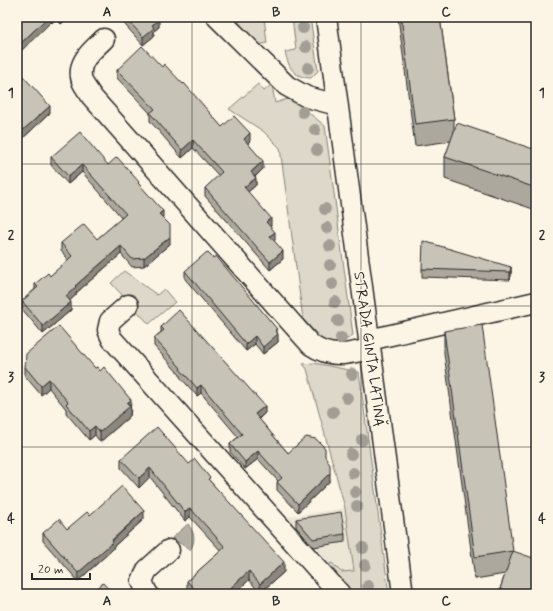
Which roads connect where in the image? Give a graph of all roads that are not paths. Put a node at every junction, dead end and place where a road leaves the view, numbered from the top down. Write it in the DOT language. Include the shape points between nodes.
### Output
graph roads {
  1 [pos="216,17"];
  2 [pos="326,17"];
  3 [pos="104,39"];
  4 [pos="337,105"];
  5 [pos="536,302"];
  6 [pos="128,305"];
  7 [pos="370,345"];
  8 [pos="169,550"];
  9 [pos="148,594"];
  10 [pos="340,594"];
  11 [pos="403,594"];
  1 -- 4 [label="street" via="287,86 307,97"];
  2 -- 4 [label="street, STRADA GINTA LATINĂ"];
  3 -- 7 [label="street" via="83,60 80,72 82,81 92,97 311,345 333,355 345,354"];
  4 -- 7 [label="street, STRADA GINTA LATINĂ"];
  5 -- 7 [label="street"];
  6 -- 10 [label="street" via="110,321 108,330 112,339"];
  7 -- 11 [label="street, STRADA GINTA LATINĂ"];
  8 -- 9 [label="street" via="147,570 142,581"];
}
